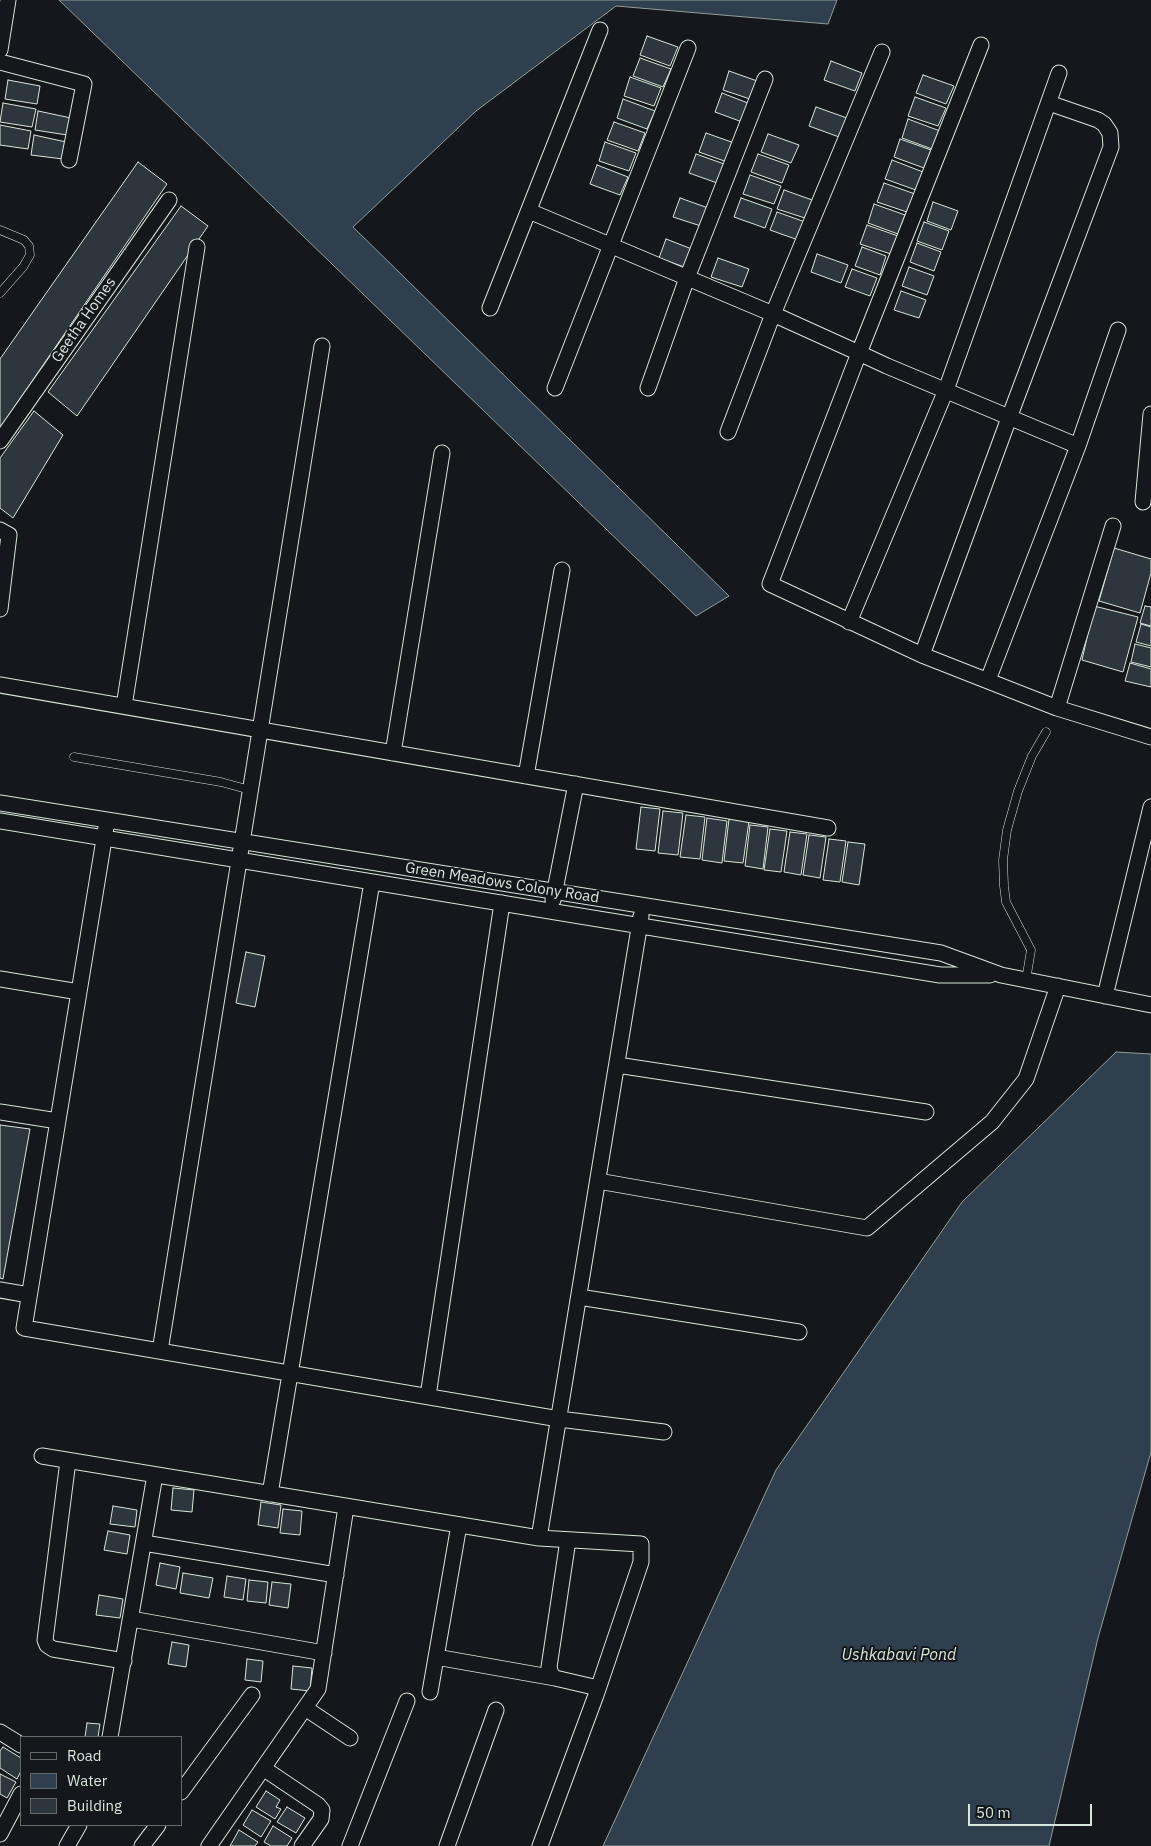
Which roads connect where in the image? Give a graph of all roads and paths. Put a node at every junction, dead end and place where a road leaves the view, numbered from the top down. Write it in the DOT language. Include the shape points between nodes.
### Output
graph roads {
  1 [pos="8,0"];
  2 [pos="600,30"];
  3 [pos="981,45"];
  4 [pos="688,48"];
  5 [pos="0,50"];
  6 [pos="882,52"];
  7 [pos="0,62"];
  8 [pos="1059,73"];
  9 [pos="764,79"];
  10 [pos="1049,103"];
  11 [pos="69,160"];
  12 [pos="169,200"];
  13 [pos="529,211"];
  14 [pos="0,230"];
  15 [pos="612,245"];
  16 [pos="197,247"];
  17 [pos="687,278"];
  18 [pos="0,292"];
  19 [pos="490,308"];
  20 [pos="773,314"];
  21 [pos="1118,330"];
  22 [pos="322,346"];
  23 [pos="859,353"];
  24 [pos="555,388"];
  25 [pos="648,388"];
  26 [pos="946,390"];
  27 [pos="1151,414"];
  28 [pos="1009,418"];
  29 [pos="728,432"];
  30 [pos="0,441"];
  31 [pos="1078,446"];
  32 [pos="442,453"];
  33 [pos="1143,502"];
  34 [pos="1113,526"];
  35 [pos="0,530"];
  36 [pos="562,570"];
  37 [pos="0,609"];
  38 [pos="849,622"];
  39 [pos="922,655"];
  40 [pos="988,680"];
  41 [pos="0,685"];
  42 [pos="124,706"];
  43 [pos="1057,708"];
  44 [pos="260,730"];
  45 [pos="1046,732"];
  46 [pos="1151,737"];
  47 [pos="393,753"];
  48 [pos="74,757"];
  49 [pos="526,776"];
  50 [pos="576,784"];
  51 [pos="250,790"];
  52 [pos="0,804"];
  53 [pos="1151,807"];
  54 [pos="107,820"];
  55 [pos="0,821"];
  56 [pos="828,828"];
  57 [pos="105,838"];
  58 [pos="242,842"];
  59 [pos="239,860"];
  60 [pos="372,882"];
  61 [pos="555,892"];
  62 [pos="502,903"];
  63 [pos="643,906"];
  64 [pos="551,911"];
  65 [pos="640,926"];
  66 [pos="1001,975"];
  67 [pos="0,979"];
  68 [pos="1026,980"];
  69 [pos="1058,986"];
  70 [pos="80,992"];
  71 [pos="1105,996"];
  72 [pos="1151,1005"];
  73 [pos="617,1065"];
  74 [pos="0,1112"];
  75 [pos="926,1112"];
  76 [pos="58,1121"];
  77 [pos="598,1181"];
  78 [pos="0,1290"];
  79 [pos="30,1295"];
  80 [pos="579,1297"];
  81 [pos="800,1332"];
  82 [pos="160,1351"];
  83 [pos="290,1373"];
  84 [pos="428,1396"];
  85 [pos="559,1418"];
  86 [pos="664,1432"];
  87 [pos="42,1456"];
  88 [pos="68,1461"];
  89 [pos="155,1475"];
  90 [pos="270,1494"];
  91 [pos="346,1506"];
  92 [pos="460,1525"];
  93 [pos="539,1538"];
  94 [pos="568,1540"];
  95 [pos="144,1543"];
  96 [pos="336,1575"];
  97 [pos="131,1619"];
  98 [pos="324,1653"];
  99 [pos="436,1657"];
  100 [pos="124,1661"];
  101 [pos="555,1678"];
  102 [pos="598,1688"];
  103 [pos="430,1692"];
  104 [pos="252,1695"];
  105 [pos="407,1701"];
  106 [pos="305,1708"];
  107 [pos="496,1710"];
  108 [pos="0,1732"];
  109 [pos="110,1736"];
  110 [pos="350,1738"];
  111 [pos="20,1744"];
  112 [pos="263,1768"];
  113 [pos="182,1791"];
  114 [pos="20,1796"];
  115 [pos="78,1826"];
  116 [pos="157,1826"];
  117 [pos="0,1834"];
  118 [pos="68,1846"];
  119 [pos="142,1846"];
  120 [pos="209,1846"];
  121 [pos="302,1846"];
  122 [pos="350,1846"];
  123 [pos="447,1846"];
  124 [pos="540,1846"];
  1 -- 5 [label="street"];
  2 -- 13 [label="street"];
  3 -- 23 [label="street"];
  4 -- 15 [label="street"];
  6 -- 20 [label="street"];
  7 -- 11 [label="street" via="84,84"];
  8 -- 10 [label="street"];
  9 -- 17 [label="street"];
  10 -- 26 [label="street"];
  10 -- 28 [label="street" via="1104,124 1110,133 1111,147"];
  12 -- 30 [label="street, Geetha Homes"];
  13 -- 15 [label="street"];
  13 -- 19 [label="street"];
  14 -- 18 [label="lane" via="24,240 30,255"];
  15 -- 17 [label="street"];
  15 -- 24 [label="street"];
  16 -- 42 [label="street"];
  17 -- 20 [label="street"];
  17 -- 25 [label="street"];
  20 -- 23 [label="street"];
  20 -- 29 [label="street"];
  21 -- 31 [label="street"];
  22 -- 44 [label="street"];
  23 -- 26 [label="street"];
  23 -- 38 [label="street" via="770,584"];
  26 -- 28 [label="street"];
  26 -- 38 [label="street"];
  27 -- 33 [label="street"];
  28 -- 31 [label="street"];
  28 -- 39 [label="street"];
  31 -- 40 [label="street"];
  32 -- 47 [label="street"];
  34 -- 43 [label="street"];
  35 -- 37 [label="street" via="9,535"];
  36 -- 49 [label="street"];
  38 -- 39 [label="street"];
  39 -- 40 [label="street"];
  40 -- 43 [label="street"];
  41 -- 42 [label="street"];
  42 -- 44 [label="street"];
  43 -- 46 [label="street"];
  44 -- 47 [label="street"];
  44 -- 51 [label="street"];
  45 -- 68 [label="lane" via="1018,791 1007,830 1004,860 1006,902 1031,950"];
  47 -- 49 [label="street"];
  48 -- 51 [label="lane" via="221,782"];
  49 -- 50 [label="street"];
  50 -- 56 [label="street"];
  50 -- 61 [label="street"];
  51 -- 58 [label="street"];
  52 -- 54 [label="street, Green Meadows Colony Road"];
  53 -- 71 [label="street"];
  54 -- 57 [label="street"];
  54 -- 58 [label="street, Green Meadows Colony Road"];
  55 -- 57 [label="street, Green Meadows Colony Road"];
  57 -- 59 [label="street, Green Meadows Colony Road"];
  57 -- 70 [label="street"];
  58 -- 59 [label="street"];
  58 -- 61 [label="street, Green Meadows Colony Road"];
  59 -- 60 [label="street, Green Meadows Colony Road"];
  59 -- 82 [label="street"];
  60 -- 62 [label="street, Green Meadows Colony Road"];
  60 -- 83 [label="street"];
  61 -- 63 [label="street, Green Meadows Colony Road"];
  61 -- 64 [label="street"];
  62 -- 64 [label="street, Green Meadows Colony Road"];
  62 -- 84 [label="street"];
  63 -- 65 [label="street"];
  63 -- 66 [label="street, Green Meadows Colony Road" via="941,953"];
  64 -- 65 [label="street, Green Meadows Colony Road"];
  65 -- 66 [label="street, Green Meadows Colony Road" via="940,975"];
  65 -- 73 [label="street"];
  66 -- 68 [label="street, Green Meadows Colony Road"];
  67 -- 70 [label="street"];
  68 -- 69 [label="street, Green Meadows Colony Road"];
  69 -- 71 [label="street, Green Meadows Colony Road"];
  69 -- 77 [label="street" via="1026,1079 992,1122 867,1228"];
  70 -- 76 [label="street"];
  71 -- 72 [label="street, Green Meadows Colony Road"];
  73 -- 75 [label="street"];
  73 -- 77 [label="street"];
  74 -- 76 [label="street"];
  76 -- 79 [label="street"];
  77 -- 80 [label="street"];
  78 -- 79 [label="street"];
  79 -- 82 [label="street" via="24,1328"];
  80 -- 81 [label="street"];
  80 -- 85 [label="street"];
  82 -- 83 [label="street"];
  83 -- 84 [label="street"];
  83 -- 90 [label="street"];
  84 -- 85 [label="street"];
  85 -- 86 [label="street"];
  85 -- 93 [label="street"];
  87 -- 88 [label="street"];
  88 -- 89 [label="street"];
  88 -- 100 [label="street" via="45,1640 53,1649"];
  89 -- 90 [label="street"];
  89 -- 95 [label="street"];
  90 -- 91 [label="street"];
  91 -- 92 [label="street"];
  91 -- 96 [label="street"];
  92 -- 93 [label="street"];
  92 -- 99 [label="street"];
  93 -- 94 [label="street"];
  94 -- 101 [label="street" via="549,1667"];
  94 -- 102 [label="street" via="641,1544 640,1562"];
  95 -- 96 [label="street"];
  95 -- 97 [label="street"];
  96 -- 98 [label="street"];
  97 -- 98 [label="street"];
  97 -- 100 [label="street"];
  98 -- 106 [label="street" via="318,1689"];
  99 -- 101 [label="street"];
  99 -- 103 [label="street"];
  100 -- 109 [label="street"];
  101 -- 102 [label="street"];
  102 -- 124 [label="street"];
  104 -- 113 [label="street"];
  105 -- 122 [label="street"];
  106 -- 110 [label="street"];
  106 -- 112 [label="street"];
  107 -- 123 [label="street"];
  108 -- 111 [label="street"];
  112 -- 120 [label="street"];
  112 -- 121 [label="street" via="322,1810 321,1819"];
  114 -- 117 [label="street"];
  115 -- 118 [label="street"];
  116 -- 119 [label="street"];
}
